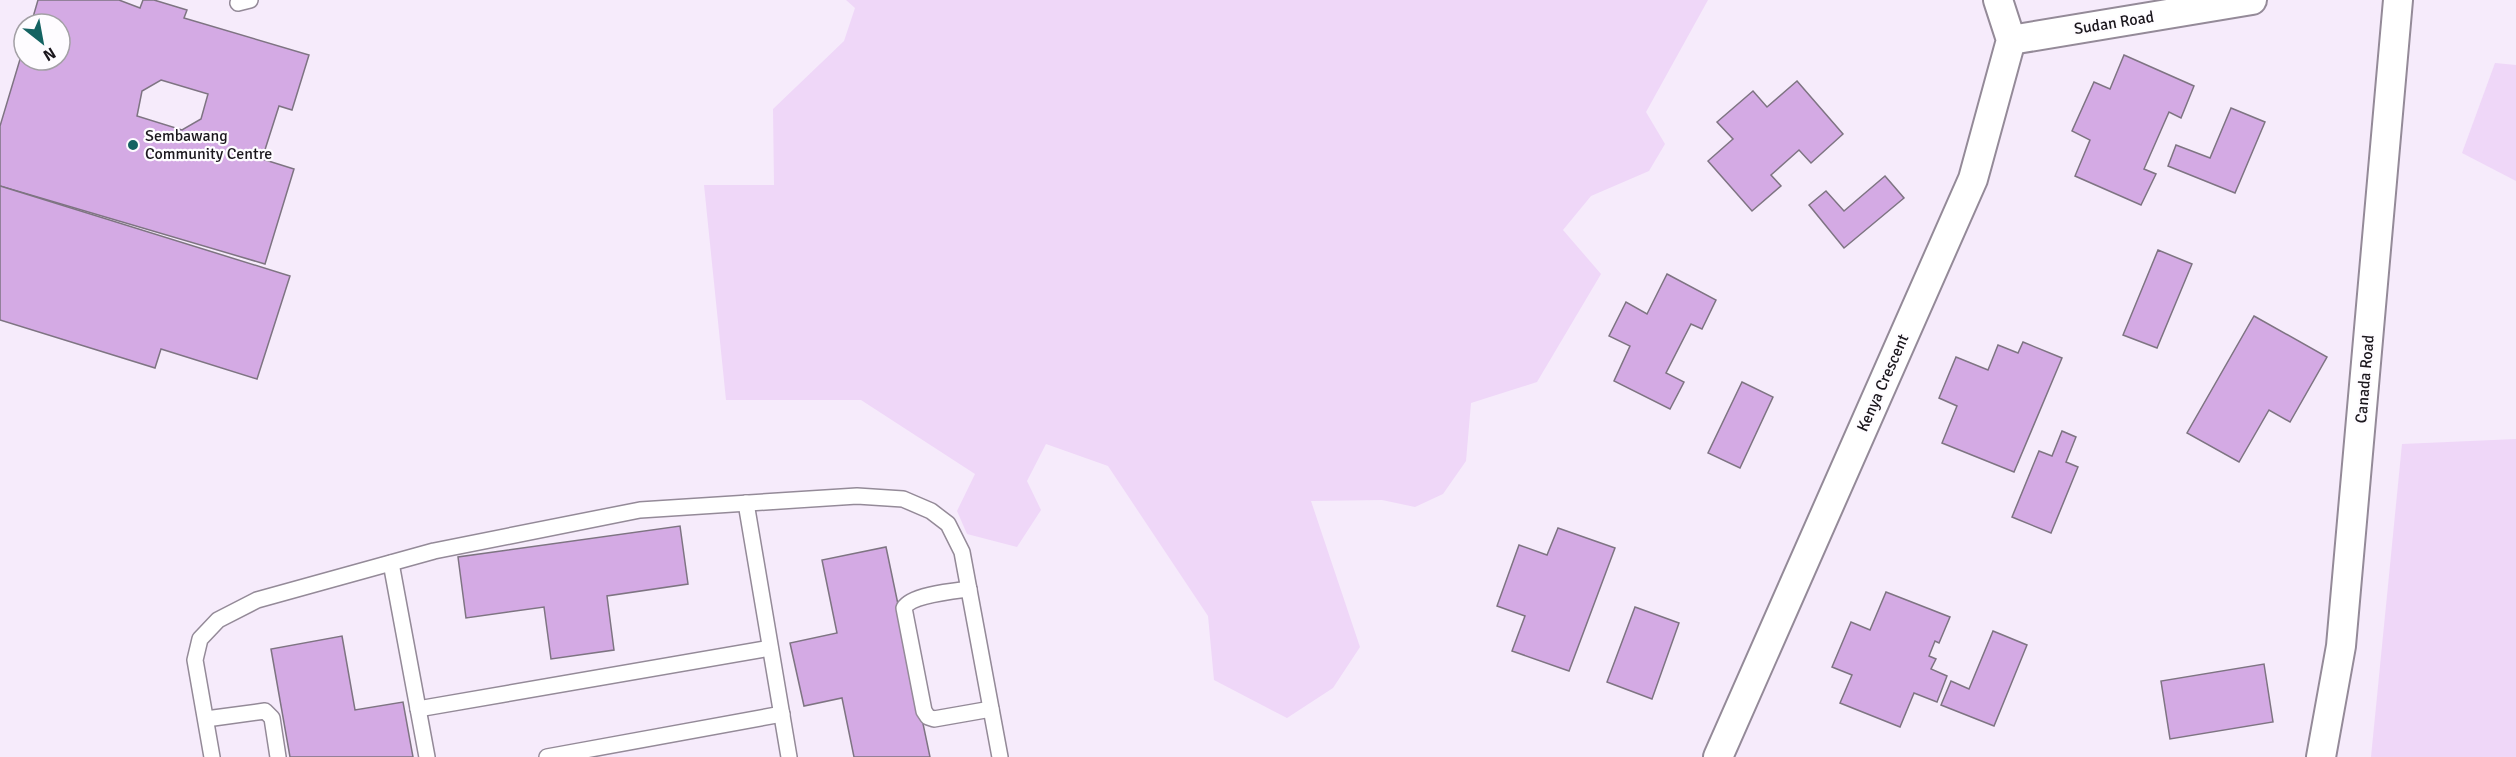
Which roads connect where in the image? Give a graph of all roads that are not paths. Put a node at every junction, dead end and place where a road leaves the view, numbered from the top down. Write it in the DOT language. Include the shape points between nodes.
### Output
graph roads {
  1 [pos="1998,0"];
  2 [pos="2252,0"];
  3 [pos="2398,0"];
  4 [pos="2011,40"];
  5 [pos="746,503"];
  6 [pos="391,563"];
  7 [pos="969,589"];
  8 [pos="770,648"];
  9 [pos="418,709"];
  10 [pos="991,709"];
  11 [pos="782,714"];
  12 [pos="206,719"];
  13 [pos="212,757"];
  14 [pos="278,757"];
  15 [pos="427,757"];
  16 [pos="547,757"];
  17 [pos="789,757"];
  18 [pos="1000,757"];
  19 [pos="1718,757"];
  20 [pos="2321,757"];
  1 -- 4 [label="street"];
  2 -- 4 [label="street, Sudan Road"];
  3 -- 20 [label="street, Canada Road" via="2341,646"];
  4 -- 19 [label="street, Kenya Crescent" via="1973,179"];
  5 -- 6 [label="lane" via="640,510"];
  5 -- 7 [label="lane" via="857,496 903,499 930,511 948,525 962,552"];
  5 -- 8 [label="lane"];
  6 -- 9 [label="lane"];
  6 -- 12 [label="lane" via="257,600 218,620 201,639 195,660"];
  7 -- 10 [label="lane"];
  7 -- 10 [label="lane" via="915,599 904,608 928,717"];
  8 -- 9 [label="lane"];
  8 -- 11 [label="lane"];
  9 -- 15 [label="lane"];
  10 -- 18 [label="lane"];
  11 -- 16 [label="lane"];
  11 -- 17 [label="lane"];
  12 -- 13 [label="lane"];
  12 -- 14 [label="lane" via="265,711 272,718"];
}
